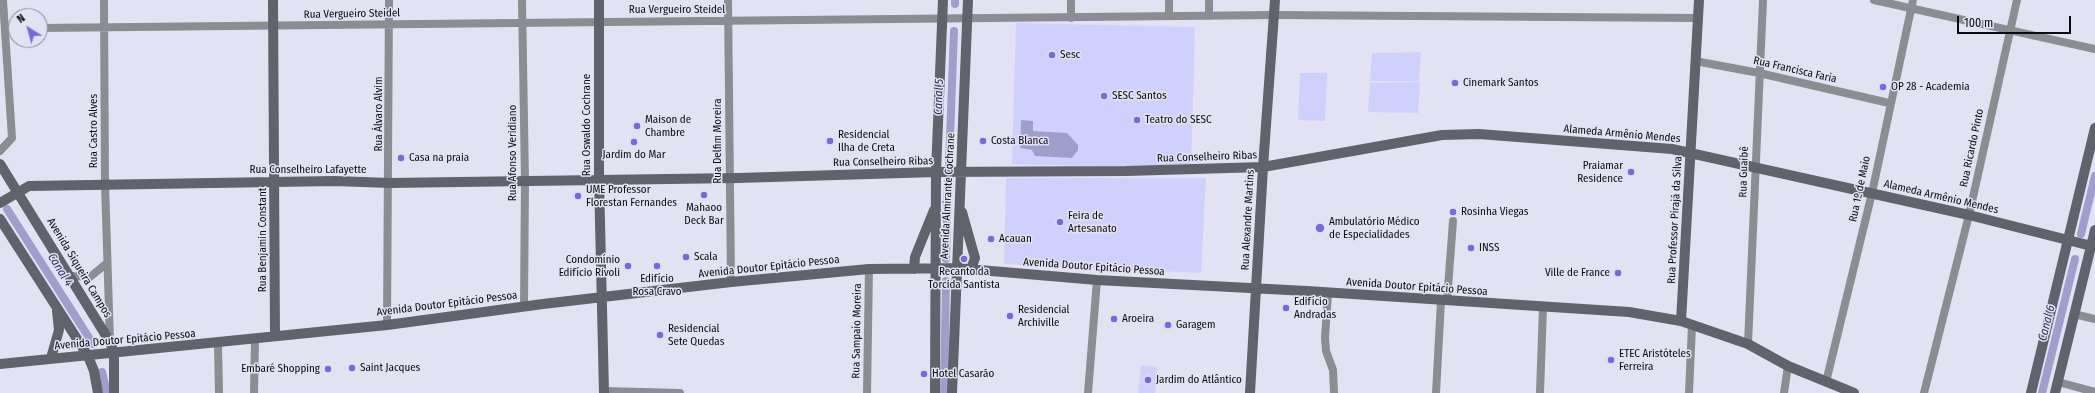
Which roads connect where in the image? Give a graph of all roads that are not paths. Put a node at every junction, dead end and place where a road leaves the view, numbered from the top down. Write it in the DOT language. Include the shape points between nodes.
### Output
graph roads {
  1 [pos="3,0"];
  2 [pos="104,0"];
  3 [pos="273,0"];
  4 [pos="389,0"];
  5 [pos="522,0"];
  6 [pos="599,0"];
  7 [pos="728,0"];
  8 [pos="943,0"];
  9 [pos="968,0"];
  10 [pos="1071,0"];
  11 [pos="1169,0"];
  12 [pos="1209,0"];
  13 [pos="1275,0"];
  14 [pos="1699,0"];
  15 [pos="1763,0"];
  16 [pos="1874,0"];
  17 [pos="2017,0"];
  18 [pos="1912,4"];
  19 [pos="1274,15"];
  20 [pos="1169,16"];
  21 [pos="1209,16"];
  22 [pos="966,18"];
  23 [pos="1071,18"];
  24 [pos="1697,18"];
  25 [pos="945,19"];
  26 [pos="728,21"];
  27 [pos="600,22"];
  28 [pos="523,23"];
  29 [pos="390,24"];
  30 [pos="273,27"];
  31 [pos="5,28"];
  32 [pos="48,28"];
  33 [pos="104,29"];
  34 [pos="2009,30"];
  35 [pos="2095,49"];
  36 [pos="1695,62"];
  37 [pos="1759,73"];
  38 [pos="1890,103"];
  39 [pos="2095,128"];
  40 [pos="0,151"];
  41 [pos="1690,153"];
  42 [pos="0,164"];
  43 [pos="1263,167"];
  44 [pos="1755,168"];
  45 [pos="938,172"];
  46 [pos="959,172"];
  47 [pos="729,178"];
  48 [pos="599,179"];
  49 [pos="525,181"];
  50 [pos="274,182"];
  51 [pos="390,182"];
  52 [pos="105,184"];
  53 [pos="1872,193"];
  54 [pos="15,194"];
  55 [pos="0,203"];
  56 [pos="937,204"];
  57 [pos="960,204"];
  58 [pos="1969,215"];
  59 [pos="0,220"];
  60 [pos="1453,220"];
  61 [pos="2095,230"];
  62 [pos="2072,241"];
  63 [pos="2090,245"];
  64 [pos="107,263"];
  65 [pos="869,269"];
  66 [pos="914,269"];
  67 [pos="946,269"];
  68 [pos="971,269"];
  69 [pos="71,276"];
  70 [pos="1097,280"];
  71 [pos="731,282"];
  72 [pos="1255,289"];
  73 [pos="1328,293"];
  74 [pos="603,298"];
  75 [pos="1444,301"];
  76 [pos="55,303"];
  77 [pos="524,307"];
  78 [pos="1543,308"];
  79 [pos="2074,314"];
  80 [pos="2095,319"];
  81 [pos="1681,321"];
  82 [pos="387,325"];
  83 [pos="1692,325"];
  84 [pos="275,336"];
  85 [pos="255,339"];
  86 [pos="110,342"];
  87 [pos="218,343"];
  88 [pos="1748,344"];
  89 [pos="114,353"];
  90 [pos="88,356"];
  91 [pos="51,358"];
  92 [pos="0,364"];
  93 [pos="1788,366"];
  94 [pos="1826,382"];
  95 [pos="2058,382"];
  96 [pos="604,392"];
  97 [pos="2095,392"];
  98 [pos="98,393"];
  99 [pos="114,393"];
  100 [pos="220,393"];
  101 [pos="254,393"];
  102 [pos="680,393"];
  103 [pos="867,393"];
  104 [pos="935,393"];
  105 [pos="952,393"];
  106 [pos="1088,393"];
  107 [pos="1250,393"];
  108 [pos="1334,393"];
  109 [pos="1436,393"];
  110 [pos="1540,393"];
  111 [pos="1689,393"];
  112 [pos="1784,393"];
  113 [pos="1854,393"];
  114 [pos="1924,393"];
  115 [pos="2031,393"];
  116 [pos="2055,393"];
  1 -- 31 [label="street"];
  2 -- 33 [label="street, Rua Castro Alves"];
  3 -- 30 [label="main road, Rua Benjamin Constant"];
  4 -- 29 [label="street, Rua Álvaro Alvim"];
  5 -- 28 [label="street, Rua Afonso Veridiano"];
  6 -- 27 [label="main road, Rua Oswaldo Cochrane"];
  7 -- 26 [label="street, Rua Delfim Moreira"];
  8 -- 25 [label="main road, Avenida Almirante Cochrane"];
  9 -- 22 [label="main road, Avenida Almirante Cochrane"];
  10 -- 23 [label="street"];
  11 -- 20 [label="street"];
  12 -- 21 [label="street"];
  13 -- 19 [label="main road, Rua Alexandre Martins"];
  14 -- 24 [label="main road, Rua Professor Pirajá da Silva"];
  15 -- 37 [label="street, Rua Guaíbê"];
  16 -- 18 [label="street"];
  17 -- 34 [label="street, Rua Ricardo Pinto"];
  18 -- 34 [label="street"];
  18 -- 38 [label="street, Rua 1º de Maio"];
  19 -- 21 [label="street, Rua Vergueiro Steidel"];
  19 -- 24 [label="street, Rua Vergueiro Steidel"];
  19 -- 43 [label="main road, Rua Alexandre Martins"];
  20 -- 21 [label="street, Rua Vergueiro Steidel"];
  20 -- 23 [label="street, Rua Vergueiro Steidel"];
  22 -- 23 [label="street, Rua Vergueiro Steidel"];
  22 -- 25 [label="street, Rua Vergueiro Steidel"];
  22 -- 46 [label="main road, Avenida Almirante Cochrane"];
  24 -- 36 [label="main road, Rua Professor Pirajá da Silva"];
  25 -- 26 [label="street, Rua Vergueiro Steidel"];
  25 -- 45 [label="main road, Avenida Almirante Cochrane"];
  26 -- 27 [label="street, Rua Vergueiro Steidel"];
  26 -- 47 [label="street, Rua Delfim Moreira"];
  27 -- 28 [label="street, Rua Vergueiro Steidel"];
  27 -- 48 [label="main road, Rua Oswaldo Cochrane"];
  28 -- 29 [label="street, Rua Vergueiro Steidel"];
  28 -- 49 [label="street, Rua Afonso Veridiano"];
  29 -- 30 [label="street, Rua Vergueiro Steidel"];
  29 -- 51 [label="street, Rua Álvaro Alvim"];
  30 -- 33 [label="street, Rua Vergueiro Steidel"];
  30 -- 50 [label="main road, Rua Benjamin Constant"];
  31 -- 40 [label="street" via="12,138"];
  32 -- 33 [label="street, Rua Vergueiro Steidel"];
  33 -- 52 [label="street, Rua Castro Alves"];
  34 -- 35 [label="street"];
  34 -- 58 [label="street, Rua Ricardo Pinto"];
  36 -- 37 [label="street, Rua Francisca Faria"];
  36 -- 41 [label="main road, Rua Professor Pirajá da Silva"];
  37 -- 38 [label="street, Rua Francisca Faria"];
  37 -- 44 [label="street, Rua Guaíbê"];
  38 -- 53 [label="street, Rua 1º de Maio"];
  39 -- 62 [label="main road"];
  41 -- 43 [label="main road, Alameda Armênio Mendes" via="1596,142 1442,135"];
  41 -- 44 [label="main road, Alameda Armênio Mendes"];
  41 -- 81 [label="main road, Rua Professor Pirajá da Silva"];
  42 -- 54 [label="main road, Avenida Siqueira Campos"];
  43 -- 46 [label="main road, Rua Conselheiro Ribas"];
  43 -- 72 [label="main road, Rua Alexandre Martins"];
  44 -- 53 [label="main road, Alameda Armênio Mendes"];
  44 -- 88 [label="street, Rua Guaíbê"];
  45 -- 46 [label="main road, Rua Conselheiro Ribas"];
  45 -- 47 [label="main road, Rua Conselheiro Ribas"];
  45 -- 56 [label="main road, Avenida Almirante Cochrane"];
  46 -- 57 [label="main road, Avenida Almirante Cochrane"];
  47 -- 48 [label="main road, Rua Conselheiro Ribas"];
  47 -- 71 [label="street, Rua Delfim Moreira"];
  48 -- 49 [label="main road, Rua Conselheiro Lafayette"];
  48 -- 74 [label="main road, Rua Oswaldo Cochrane"];
  49 -- 51 [label="main road, Rua Conselheiro Lafayette"];
  49 -- 77 [label="street, Rua Afonso Veridiano"];
  50 -- 51 [label="main road, Rua Conselheiro Lafayette"];
  50 -- 52 [label="main road, Rua Conselheiro Lafayette"];
  50 -- 84 [label="main road, Rua Benjamin Constant"];
  51 -- 82 [label="street, Rua Álvaro Alvim"];
  52 -- 54 [label="main road, Rua Conselheiro Lafayette" via="29,186"];
  52 -- 64 [label="street, Rua Castro Alves"];
  53 -- 58 [label="main road, Alameda Armênio Mendes"];
  53 -- 94 [label="street, Rua 1º de Maio"];
  54 -- 55 [label="main road, Rua Conselheiro Lafayette"];
  54 -- 69 [label="main road, Avenida Siqueira Campos"];
  56 -- 66 [label="main road" via="915,257"];
  56 -- 67 [label="main road, Avenida Almirante Cochrane"];
  57 -- 67 [label="main road, Avenida Almirante Cochrane"];
  57 -- 68 [label="main road" via="975,258"];
  58 -- 62 [label="main road, Alameda Armênio Mendes"];
  58 -- 114 [label="street, Rua Ricardo Pinto"];
  59 -- 76 [label="main road"];
  60 -- 75 [label="street"];
  61 -- 63 [label="main road"];
  62 -- 63 [label="main road, Alameda Armênio Mendes"];
  62 -- 115 [label="main road"];
  63 -- 79 [label="main road"];
  64 -- 69 [label="street" via="90,277"];
  64 -- 86 [label="street, Rua Castro Alves"];
  65 -- 66 [label="main road, Avenida Doutor Epitácio Pessoa"];
  65 -- 71 [label="main road, Avenida Doutor Epitácio Pessoa"];
  65 -- 103 [label="street, Rua Sampaio Moreira"];
  66 -- 67 [label="main road, Avenida Doutor Epitácio Pessoa"];
  67 -- 68 [label="main road, Avenida Doutor Epitácio Pessoa"];
  67 -- 104 [label="main road, Avenida Almirante Cochrane"];
  67 -- 105 [label="main road, Avenida Almirante Cochrane"];
  68 -- 70 [label="main road, Avenida Doutor Epitácio Pessoa"];
  69 -- 86 [label="main road, Avenida Siqueira Campos"];
  70 -- 72 [label="main road, Avenida Doutor Epitácio Pessoa"];
  70 -- 106 [label="street"];
  71 -- 74 [label="main road, Avenida Doutor Epitácio Pessoa"];
  72 -- 73 [label="main road, Avenida Doutor Epitácio Pessoa"];
  72 -- 107 [label="main road, Rua Alexandre Martins"];
  73 -- 75 [label="main road, Avenida Doutor Epitácio Pessoa"];
  73 -- 108 [label="street" via="1325,338 1326,351 1333,370"];
  74 -- 77 [label="main road, Avenida Doutor Epitácio Pessoa"];
  74 -- 96 [label="main road, Rua Oswaldo Cochrane"];
  75 -- 78 [label="main road, Avenida Doutor Epitácio Pessoa"];
  75 -- 109 [label="street"];
  76 -- 90 [label="main road"];
  76 -- 91 [label="main road" via="59,316 59,330"];
  77 -- 82 [label="main road, Avenida Doutor Epitácio Pessoa"];
  78 -- 81 [label="main road, Avenida Doutor Epitácio Pessoa" via="1622,311"];
  78 -- 110 [label="street"];
  79 -- 80 [label="street"];
  79 -- 95 [label="main road"];
  81 -- 83 [label="main road, Avenida Doutor Epitácio Pessoa"];
  82 -- 84 [label="main road, Avenida Doutor Epitácio Pessoa"];
  83 -- 88 [label="main road, Avenida Doutor Epitácio Pessoa"];
  83 -- 111 [label="street"];
  84 -- 85 [label="main road, Avenida Doutor Epitácio Pessoa"];
  85 -- 87 [label="main road, Avenida Doutor Epitácio Pessoa"];
  85 -- 101 [label="street"];
  86 -- 89 [label="main road, Avenida Siqueira Campos"];
  87 -- 89 [label="main road, Avenida Doutor Epitácio Pessoa"];
  87 -- 100 [label="street"];
  88 -- 93 [label="main road, Avenida Doutor Epitácio Pessoa"];
  89 -- 90 [label="main road, Avenida Doutor Epitácio Pessoa"];
  89 -- 99 [label="main road, Avenida Siqueira Campos"];
  90 -- 91 [label="main road, Avenida Doutor Epitácio Pessoa"];
  90 -- 98 [label="main road"];
  91 -- 92 [label="main road, Avenida Doutor Epitácio Pessoa"];
  93 -- 94 [label="main road, Avenida Doutor Epitácio Pessoa"];
  93 -- 112 [label="street"];
  94 -- 113 [label="main road, Avenida Doutor Epitácio Pessoa"];
  95 -- 97 [label="street"];
  95 -- 116 [label="main road"];
  96 -- 102 [label="street"];
}
